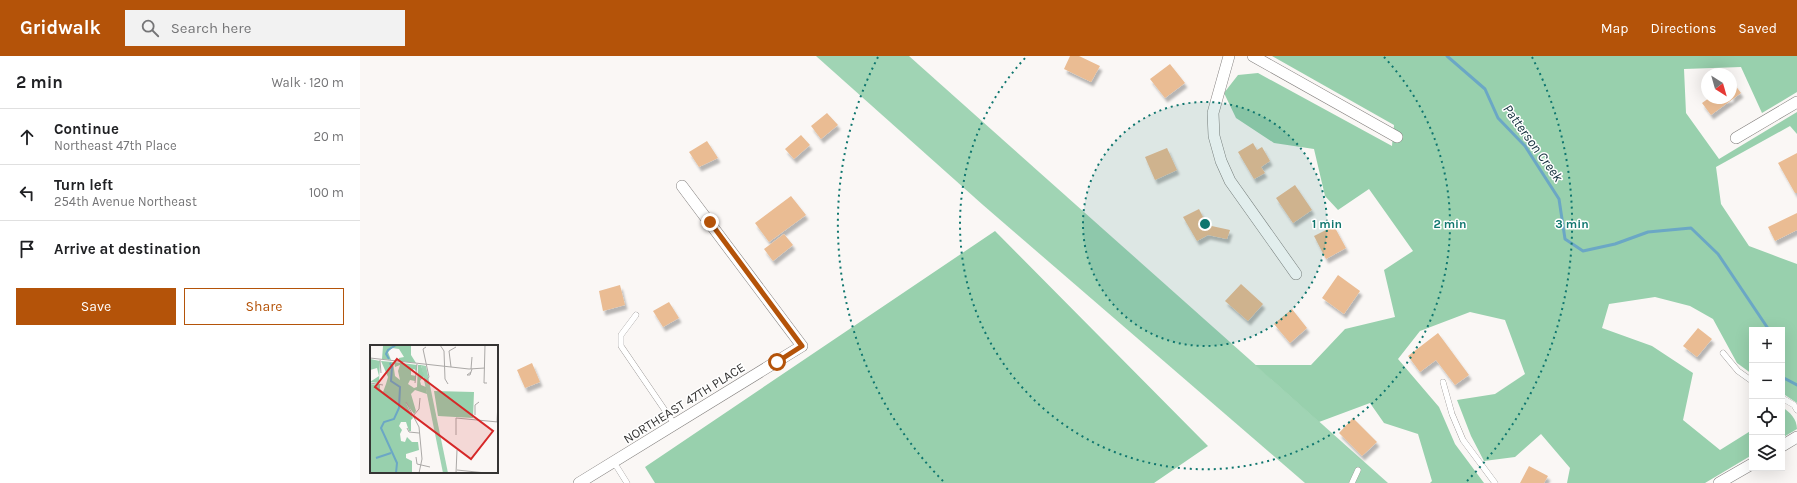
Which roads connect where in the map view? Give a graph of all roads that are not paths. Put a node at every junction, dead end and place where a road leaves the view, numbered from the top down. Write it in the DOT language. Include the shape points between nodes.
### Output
graph roads {
  1 [pos="1230,56"];
  2 [pos="1253,56"];
  3 [pos="1797,102"];
  4 [pos="1397,137"];
  5 [pos="1736,138"];
  6 [pos="682,186"];
  7 [pos="1296,274"];
  8 [pos="636,316"];
  9 [pos="1723,353"];
  10 [pos="1749,379"];
  11 [pos="1443,382"];
  12 [pos="1784,399"];
  13 [pos="1797,410"];
  14 [pos="675,425"];
  15 [pos="1797,438"];
  16 [pos="1785,444"];
  17 [pos="612,464"];
  18 [pos="1749,466"];
  19 [pos="1358,470"];
  20 [pos="579,483"];
  21 [pos="627,483"];
  22 [pos="1352,483"];
  23 [pos="1495,483"];
  24 [pos="1719,483"];
  1 -- 7 [label="street" via="1213,113 1214,136 1220,161 1230,181"];
  2 -- 4 [label="street"];
  3 -- 5 [label="street"];
  6 -- 14 [label="street, NORTHEAST 47TH PLACE" via="802,346"];
  8 -- 14 [label="lane" via="621,335 621,346"];
  9 -- 10 [label="lane"];
  11 -- 23 [label="lane" via="1463,440"];
  12 -- 13 [label="lane"];
  14 -- 17 [label="street, NORTHEAST 47TH PLACE"];
  15 -- 16 [label="street"];
  17 -- 20 [label="street, NORTHEAST 47TH PLACE"];
  17 -- 21 [label="lane"];
  18 -- 24 [label="street"];
  19 -- 22 [label="lane"];
}
